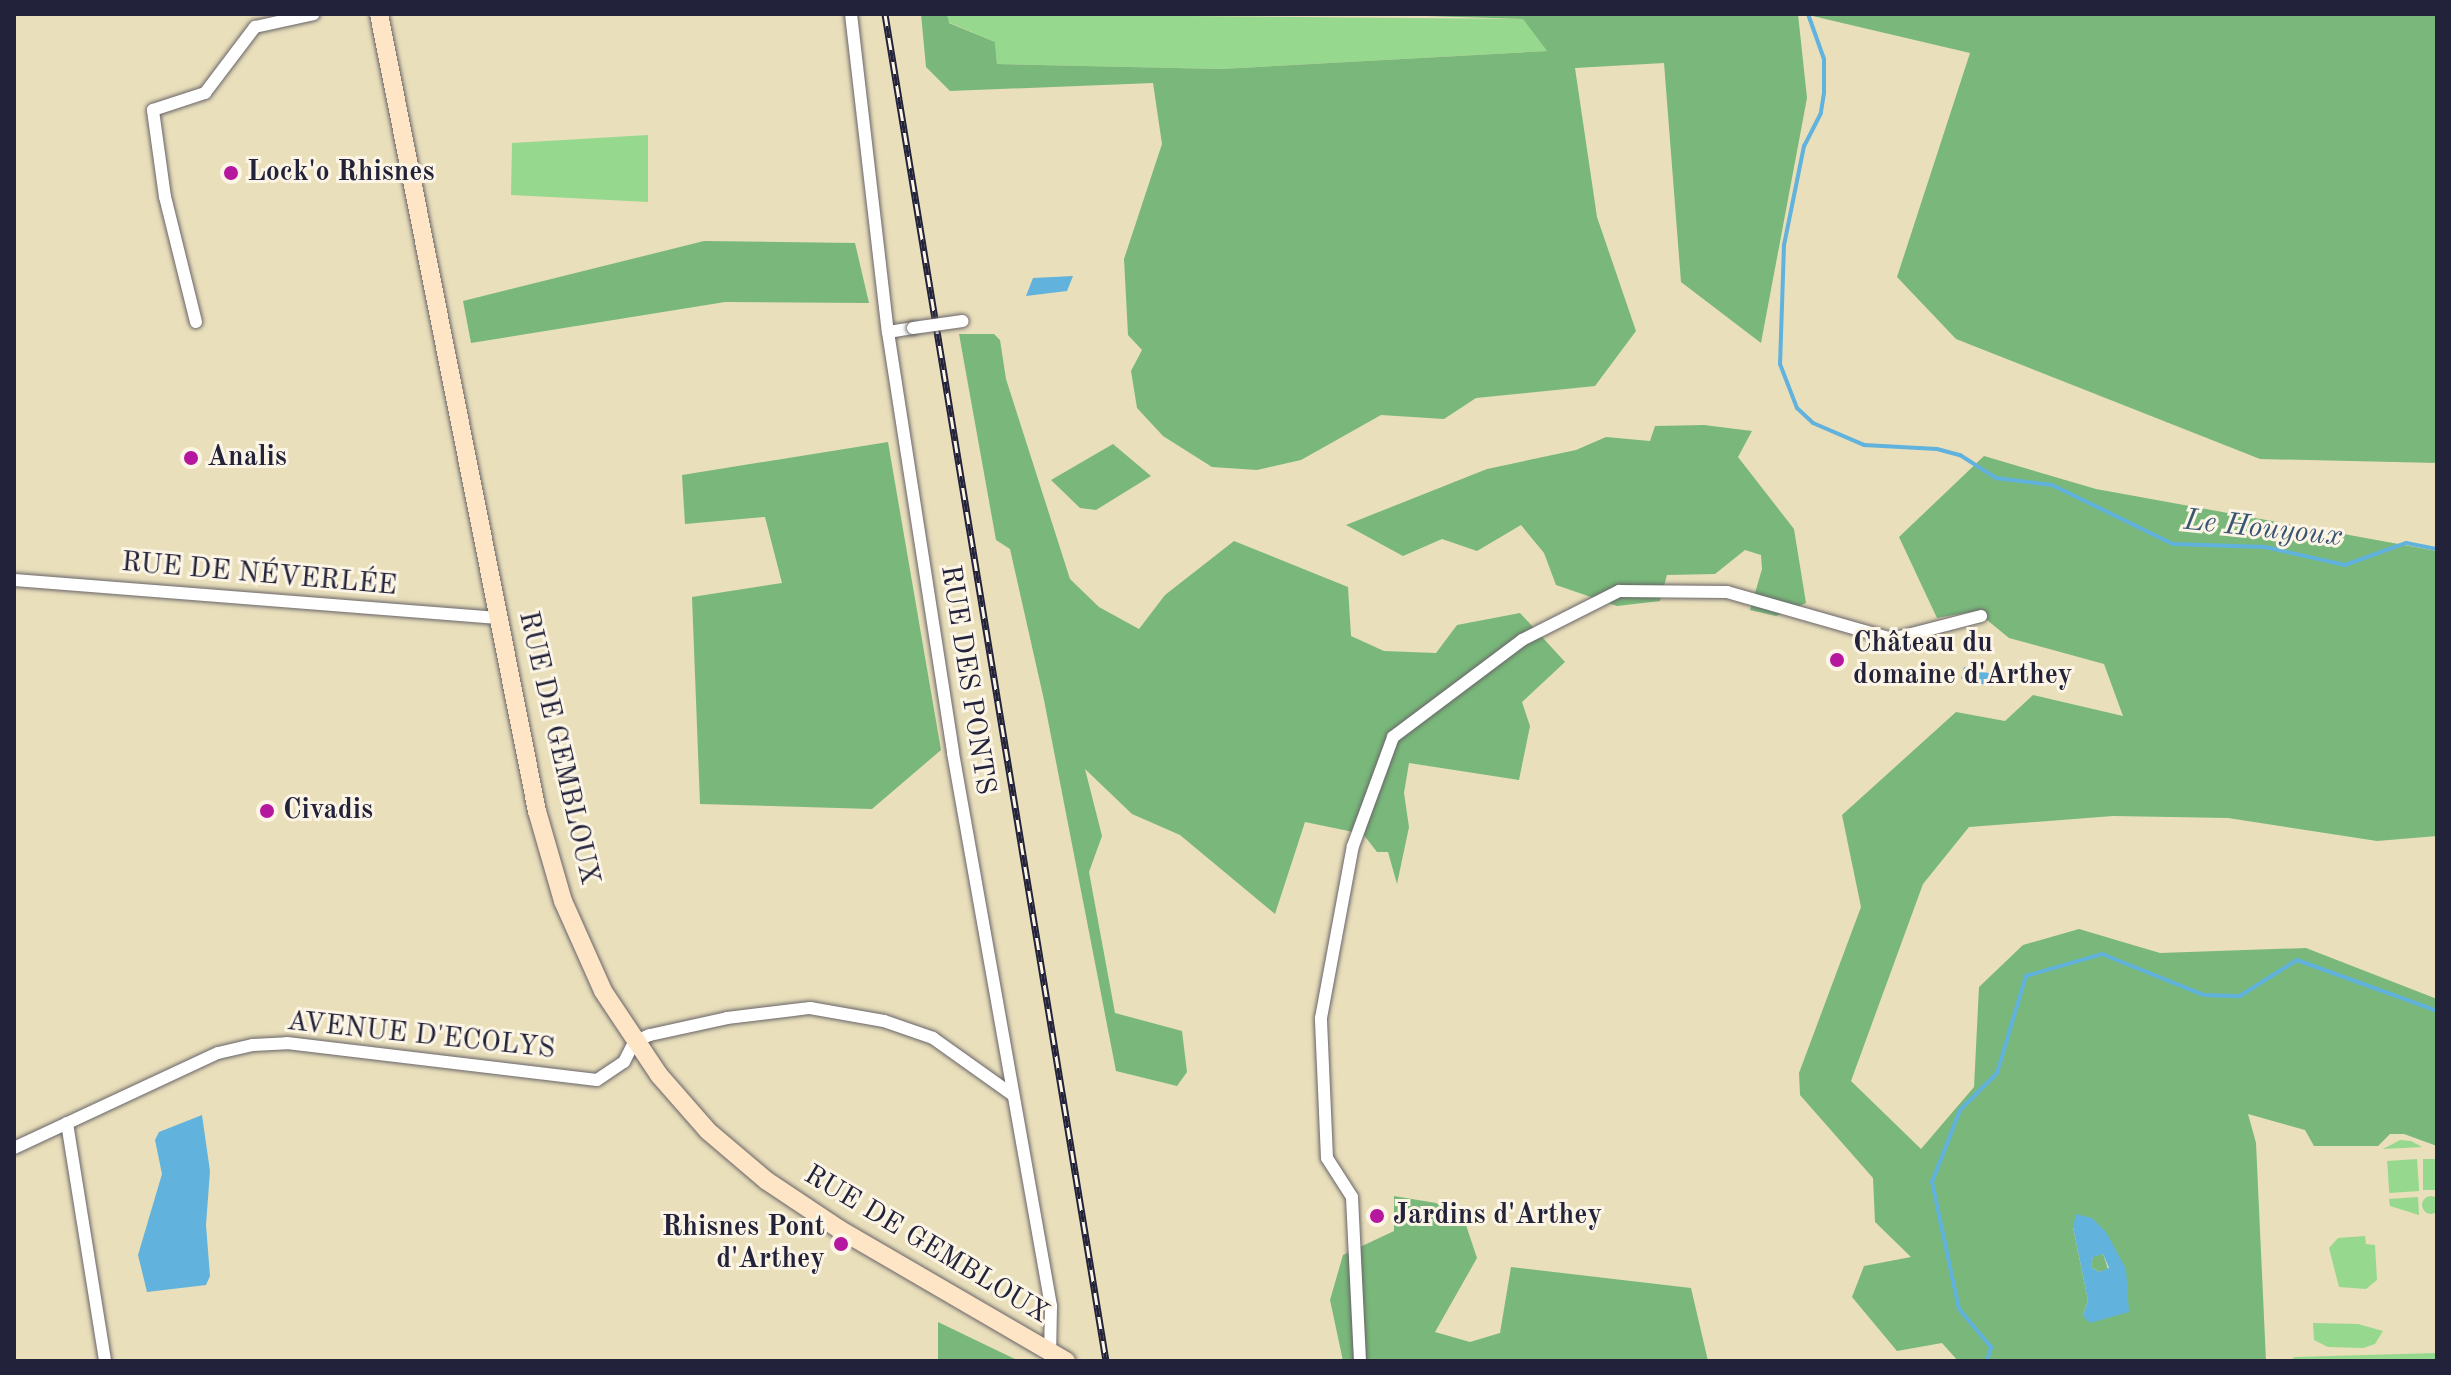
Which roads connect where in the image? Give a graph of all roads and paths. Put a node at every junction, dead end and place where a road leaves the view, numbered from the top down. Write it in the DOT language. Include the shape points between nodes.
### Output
graph roads {
  1 [pos="248,14"];
  2 [pos="314,14"];
  3 [pos="379,14"];
  4 [pos="851,14"];
  5 [pos="255,27"];
  6 [pos="963,321"];
  7 [pos="196,322"];
  8 [pos="888,332"];
  9 [pos="14,580"];
  10 [pos="1981,616"];
  11 [pos="499,618"];
  12 [pos="634,1042"];
  13 [pos="1013,1095"];
  14 [pos="67,1123"];
  15 [pos="14,1148"];
  16 [pos="1055,1358"];
  17 [pos="105,1361"];
  18 [pos="1360,1361"];
  1 -- 5 [label="street"];
  2 -- 5 [label="street"];
  3 -- 11 [label="main road, RUE DE GEMBLOUX"];
  4 -- 8 [label="street, RUE DES PONTS"];
  5 -- 7 [label="street" via="205,93 153,110 165,197"];
  6 -- 8 [label="street, bridge"];
  8 -- 13 [label="street, RUE DES PONTS"];
  9 -- 11 [label="street, RUE DE NÉVERLÉE"];
  10 -- 18 [label="street" via="1892,639 1727,592 1619,591 1522,640 1393,737 1353,846 1321,1018 1327,1158 1352,1197"];
  11 -- 12 [label="main road, RUE DE GEMBLOUX" via="554,872 579,942"];
  12 -- 13 [label="street" via="727,1018 810,1008 884,1021 933,1038"];
  12 -- 14 [label="street, AVENUE D'ECOLYS" via="624,1062 597,1080 287,1043 253,1045 218,1053"];
  12 -- 16 [label="main road, RUE DE GEMBLOUX" via="708,1131 767,1181"];
  13 -- 16 [label="street, RUE DES PONTS" via="1051,1306"];
  14 -- 15 [label="street, AVENUE D'ECOLYS"];
  14 -- 17 [label="street"];
}
